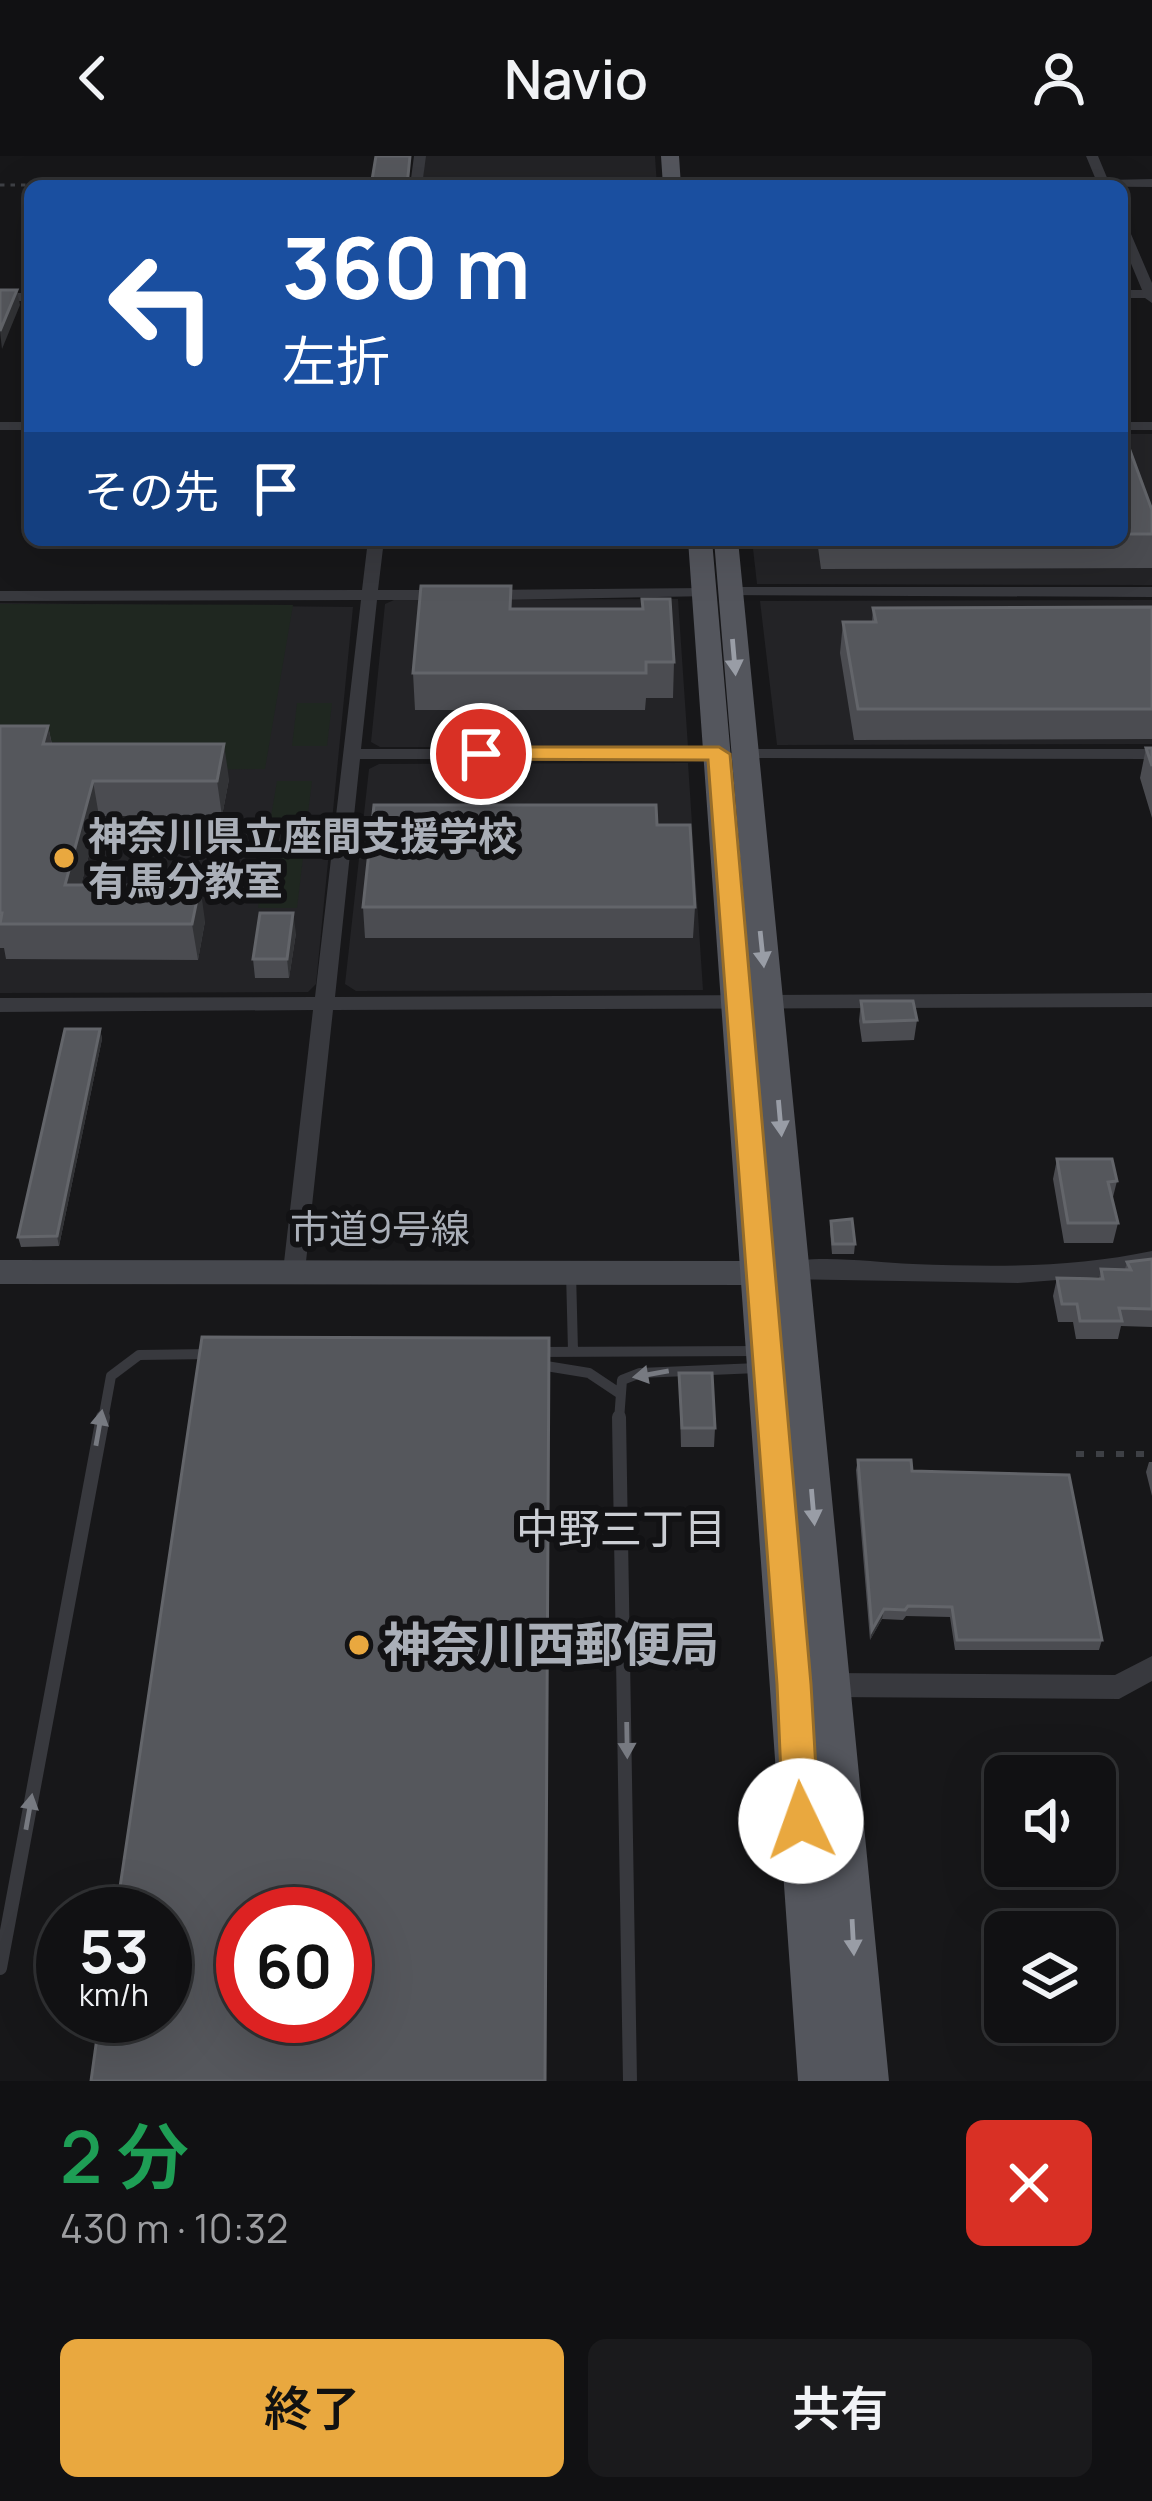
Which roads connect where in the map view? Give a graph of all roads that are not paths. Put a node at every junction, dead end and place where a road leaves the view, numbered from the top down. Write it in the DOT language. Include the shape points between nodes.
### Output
graph roads {
  1 [pos="1128,240"];
  2 [pos="1151,296"];
  3 [pos="375,546"];
  4 [pos="702,546"];
  5 [pos="725,546"];
  6 [pos="717,592"];
  7 [pos="1152,592"];
  8 [pos="0,596"];
  9 [pos="369,596"];
  10 [pos="350,754"];
  11 [pos="744,754"];
  12 [pos="1152,754"];
  13 [pos="1152,1000"];
  14 [pos="753,1002"];
  15 [pos="0,1005"];
  16 [pos="326,1006"];
  17 [pos="1152,1259"];
  18 [pos="294,1271"];
  19 [pos="0,1272"];
  20 [pos="571,1272"];
  21 [pos="776,1272"];
  22 [pos="573,1351"];
  23 [pos="509,1352"];
  24 [pos="233,1354"];
  25 [pos="766,1360"];
  26 [pos="526,1365"];
  27 [pos="619,1393"];
  28 [pos="1152,1667"];
  29 [pos="829,1685"];
  30 [pos="0,1968"];
  31 [pos="630,2081"];
  32 [pos="822,2081"];
  33 [pos="865,2081"];
  1 -- 2 [label="street"];
  3 -- 9 [label="street"];
  4 -- 6 [label="main road"];
  5 -- 6 [label="main road"];
  6 -- 7 [label="street"];
  6 -- 9 [label="street"];
  6 -- 11 [label="main road"];
  8 -- 9 [label="street"];
  9 -- 10 [label="street"];
  10 -- 11 [label="street"];
  10 -- 16 [label="street"];
  11 -- 12 [label="street"];
  11 -- 14 [label="main road"];
  13 -- 14 [label="street"];
  14 -- 16 [label="street"];
  14 -- 21 [label="main road"];
  15 -- 16 [label="street"];
  16 -- 18 [label="street"];
  17 -- 21 [label="street" via="1064,1272"];
  18 -- 19 [label="street, 市道9号線"];
  18 -- 20 [label="street, 市道9号線"];
  20 -- 21 [label="street, 市道9号線"];
  20 -- 22 [label="lane"];
  21 -- 25 [label="main road"];
  21 -- 29 [label="main road, one-way"];
  22 -- 23 [label="lane"];
  22 -- 25 [label="lane"];
  30 -- 24 [label="lane, one-way" via="111,1376 140,1355"];
  25 -- 27 [label="lane, one-way" via="640,1373 622,1380"];
  25 -- 32 [label="main road"];
  26 -- 27 [label="lane" via="573,1368"];
  27 -- 31 [label="lane, one-way"];
  28 -- 29 [label="street" via="1119,1687"];
  29 -- 33 [label="main road, one-way"];
}
